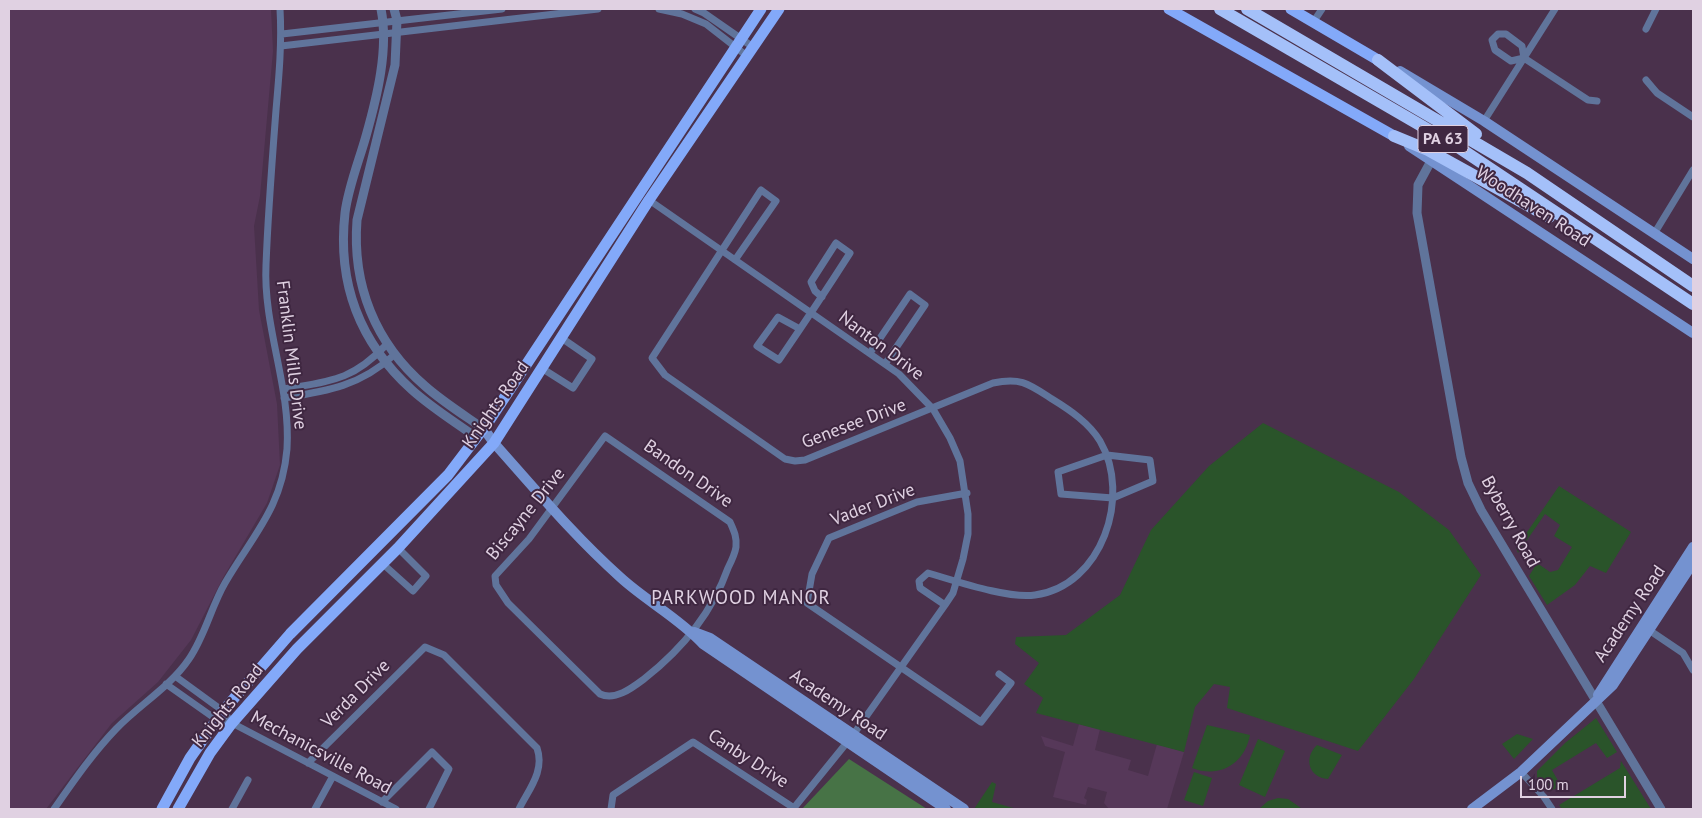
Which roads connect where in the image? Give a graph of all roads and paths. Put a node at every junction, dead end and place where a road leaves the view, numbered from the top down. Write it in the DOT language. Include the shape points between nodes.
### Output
graph roads {
  1 [pos="280,9"];
  2 [pos="381,9"];
  3 [pos="394,9"];
  4 [pos="502,9"];
  5 [pos="598,9"];
  6 [pos="659,9"];
  7 [pos="695,9"];
  8 [pos="761,9"];
  9 [pos="779,9"];
  10 [pos="1169,9"];
  11 [pos="1220,9"];
  12 [pos="1247,9"];
  13 [pos="1291,9"];
  14 [pos="1322,9"];
  15 [pos="1555,9"];
  16 [pos="1656,9"];
  17 [pos="397,20"];
  18 [pos="383,22"];
  19 [pos="1314,22"];
  20 [pos="1646,29"];
  21 [pos="396,32"];
  22 [pos="383,33"];
  23 [pos="282,34"];
  24 [pos="739,44"];
  25 [pos="281,46"];
  26 [pos="750,51"];
  27 [pos="1524,58"];
  28 [pos="1378,60"];
  29 [pos="1646,80"];
  30 [pos="1597,101"];
  31 [pos="1693,117"];
  32 [pos="1484,122"];
  33 [pos="1394,136"];
  34 [pos="1431,160"];
  35 [pos="1693,170"];
  36 [pos="1528,173"];
  37 [pos="649,200"];
  38 [pos="1654,234"];
  39 [pos="722,251"];
  40 [pos="1693,259"];
  41 [pos="735,260"];
  42 [pos="1660,281"];
  43 [pos="1693,286"];
  44 [pos="822,297"];
  45 [pos="1693,304"];
  46 [pos="812,313"];
  47 [pos="800,329"];
  48 [pos="1693,333"];
  49 [pos="563,338"];
  50 [pos="386,345"];
  51 [pos="870,353"];
  52 [pos="378,354"];
  53 [pos="394,355"];
  54 [pos="386,362"];
  55 [pos="885,364"];
  56 [pos="543,369"];
  57 [pos="284,390"];
  58 [pos="284,398"];
  59 [pos="934,409"];
  60 [pos="480,433"];
  61 [pos="606,437"];
  62 [pos="494,444"];
  63 [pos="1107,455"];
  64 [pos="967,493"];
  65 [pos="1113,498"];
  66 [pos="552,508"];
  67 [pos="398,548"];
  68 [pos="1693,548"];
  69 [pos="371,552"];
  70 [pos="1693,563"];
  71 [pos="383,564"];
  72 [pos="957,581"];
  73 [pos="946,605"];
  74 [pos="1646,628"];
  75 [pos="692,632"];
  76 [pos="900,667"];
  77 [pos="1693,670"];
  78 [pos="1000,674"];
  79 [pos="175,676"];
  80 [pos="166,684"];
  81 [pos="604,696"];
  82 [pos="1595,700"];
  83 [pos="220,716"];
  84 [pos="232,723"];
  85 [pos="851,739"];
  86 [pos="308,763"];
  87 [pos="1520,772"];
  88 [pos="333,776"];
  89 [pos="248,780"];
  90 [pos="382,802"];
  91 [pos="794,808"];
  92 [pos="54,809"];
  93 [pos="162,809"];
  94 [pos="178,809"];
  95 [pos="232,809"];
  96 [pos="315,809"];
  97 [pos="396,809"];
  98 [pos="429,809"];
  99 [pos="519,809"];
  100 [pos="611,809"];
  101 [pos="946,809"];
  102 [pos="964,809"];
  103 [pos="1472,809"];
  104 [pos="1552,809"];
  105 [pos="1661,809"];
  1 -- 23 [label="street, Franklin Mills Drive"];
  2 -- 18 [label="street"];
  3 -- 17 [label="street"];
  4 -- 17 [label="street"];
  5 -- 21 [label="street"];
  6 -- 24 [label="street" via="706,24"];
  7 -- 24 [label="street"];
  8 -- 24 [label="main road, Knights Road"];
  9 -- 26 [label="main road, Knights Road"];
  10 -- 33 [label="main road, Woodhaven Road"];
  11 -- 42 [label="highway, Woodhaven Road / PA 63" via="1458,147"];
  12 -- 36 [label="highway, Woodhaven Road / PA 63"];
  13 -- 19 [label="main road"];
  14 -- 19 [label="street"];
  15 -- 27 [label="street"];
  16 -- 20 [label="street"];
  17 -- 18 [label="street"];
  17 -- 21 [label="street"];
  18 -- 22 [label="street"];
  18 -- 23 [label="street"];
  19 -- 28 [label="main road"];
  21 -- 22 [label="street"];
  21 -- 50 [label="street" via="395,64 357,220 355,245 362,290"];
  22 -- 25 [label="street"];
  22 -- 52 [label="street" via="371,119 345,212 343,243 344,274 352,304"];
  23 -- 25 [label="street, Franklin Mills Drive"];
  24 -- 26 [label="street"];
  24 -- 60 [label="main road, Knights Road"];
  25 -- 57 [label="street, Franklin Mills Drive" via="266,268 274,348"];
  26 -- 37 [label="main road, Knights Road"];
  27 -- 27 [label="street" via="1522,46 1506,34 1493,37 1495,50 1511,61"];
  27 -- 30 [label="street" via="1588,100"];
  27 -- 32 [label="street"];
  28 -- 32 [label="main road"];
  28 -- 36 [label="highway"];
  29 -- 31 [label="street" via="1657,93"];
  32 -- 38 [label="main road"];
  33 -- 34 [label="main road, Woodhaven Road"];
  33 -- 42 [label="highway" via="1464,169"];
  34 -- 48 [label="main road, Woodhaven Road"];
  34 -- 82 [label="street, Byberry Road" via="1418,185 1417,213 1468,483"];
  35 -- 38 [label="street"];
  36 -- 43 [label="highway, Woodhaven Road / PA 63"];
  37 -- 39 [label="street, Nanton Drive"];
  37 -- 49 [label="main road, Knights Road"];
  38 -- 40 [label="main road"];
  39 -- 41 [label="street, Nanton Drive"];
  39 -- 41 [label="street" via="761,190 776,201"];
  39 -- 59 [label="street, Genesee Drive" via="652,358 665,375 785,459 795,461 805,460"];
  41 -- 46 [label="street, Nanton Drive"];
  42 -- 45 [label="highway, Woodhaven Road / PA 63"];
  44 -- 44 [label="street" via="815,292 811,282 836,242 850,253"];
  44 -- 46 [label="street"];
  46 -- 47 [label="street"];
  46 -- 51 [label="street, Nanton Drive"];
  47 -- 47 [label="street" via="779,360 757,346 778,317"];
  49 -- 56 [label="main road, Knights Road"];
  49 -- 56 [label="street" via="592,359 573,388"];
  50 -- 52 [label="street"];
  50 -- 53 [label="street"];
  51 -- 55 [label="street, Nanton Drive"];
  51 -- 55 [label="street" via="910,294 925,305"];
  52 -- 54 [label="street"];
  52 -- 57 [label="street" via="370,362 335,380"];
  53 -- 54 [label="street"];
  53 -- 60 [label="street"];
  54 -- 58 [label="street" via="361,380 339,388"];
  54 -- 60 [label="street" via="412,389"];
  55 -- 59 [label="street, Nanton Drive"];
  56 -- 62 [label="main road, Knights Road"];
  57 -- 58 [label="street, Franklin Mills Drive"];
  58 -- 79 [label="street, Franklin Mills Drive" via="287,448 275,502 225,584 190,658"];
  59 -- 63 [label="street, Genesee Drive" via="993,383 1008,380 1026,382 1087,424"];
  59 -- 64 [label="street, Nanton Drive" via="960,461"];
  60 -- 62 [label="main road, Academy Road"];
  60 -- 69 [label="main road, Knights Road" via="448,475"];
  61 -- 66 [label="street, Biscayne Drive"];
  61 -- 75 [label="street, Bandon Drive" via="730,522 736,534 736,549 724,581"];
  62 -- 66 [label="main road, Academy Road"];
  62 -- 67 [label="main road, Knights Road"];
  63 -- 65 [label="street"];
  63 -- 65 [label="street" via="1150,460 1153,481"];
  63 -- 65 [label="street" via="1058,472 1061,494"];
  64 -- 72 [label="street, Nanton Drive" via="968,534"];
  64 -- 76 [label="street, Vader Drive" via="917,502 829,538 812,574 807,603"];
  65 -- 72 [label="street" via="1109,522 1092,559 1078,576 1065,585 1036,595 1022,596"];
  66 -- 75 [label="main road, Academy Road" via="621,578"];
  66 -- 81 [label="street, Biscayne Drive" via="495,576 496,585 513,608"];
  67 -- 71 [label="main road, Knights Road"];
  67 -- 71 [label="street" via="426,576 413,591"];
  68 -- 74 [label="main road, Academy Road"];
  69 -- 71 [label="main road"];
  69 -- 83 [label="main road, Knights Road" via="290,634"];
  70 -- 74 [label="main road, Academy Road"];
  71 -- 84 [label="main road, Knights Road" via="298,649"];
  72 -- 73 [label="street, Nanton Drive"];
  72 -- 73 [label="street" via="928,574 919,581 920,588"];
  73 -- 76 [label="street, Nanton Drive"];
  74 -- 77 [label="street" via="1683,653"];
  74 -- 82 [label="main road, Academy Road" via="1613,685"];
  75 -- 81 [label="street, Bandon Drive" via="662,664 636,685 617,695"];
  75 -- 85 [label="main road, Academy Road" via="703,644"];
  76 -- 78 [label="street" via="981,722 1011,683"];
  76 -- 85 [label="street, Nanton Drive"];
  79 -- 80 [label="street, Franklin Mills Drive"];
  79 -- 83 [label="street"];
  80 -- 83 [label="street"];
  80 -- 92 [label="street, Franklin Mills Drive" via="116,729 86,763"];
  82 -- 87 [label="main road, Academy Road"];
  82 -- 105 [label="street, Byberry Road"];
  83 -- 84 [label="street, Mechanicsville Road"];
  83 -- 93 [label="main road, Knights Road" via="190,758"];
  84 -- 86 [label="street, Mechanicsville Road"];
  84 -- 94 [label="main road, Knights Road" via="210,753"];
  85 -- 91 [label="street, Nanton Drive"];
  85 -- 101 [label="main road, Academy Road"];
  85 -- 102 [label="main road, Academy Road"];
  86 -- 88 [label="street, Mechanicsville Road"];
  86 -- 99 [label="street, Verda Drive" via="425,647 444,655 537,748 540,769"];
  87 -- 103 [label="main road, Academy Road"];
  87 -- 104 [label="street"];
  88 -- 90 [label="street, Mechanicsville Road"];
  88 -- 96 [label="street"];
  89 -- 95 [label="street"];
  90 -- 97 [label="street, Mechanicsville Road"];
  90 -- 98 [label="street" via="432,752 450,769"];
  91 -- 100 [label="street, Canby Drive" via="694,742 613,795"];
}
